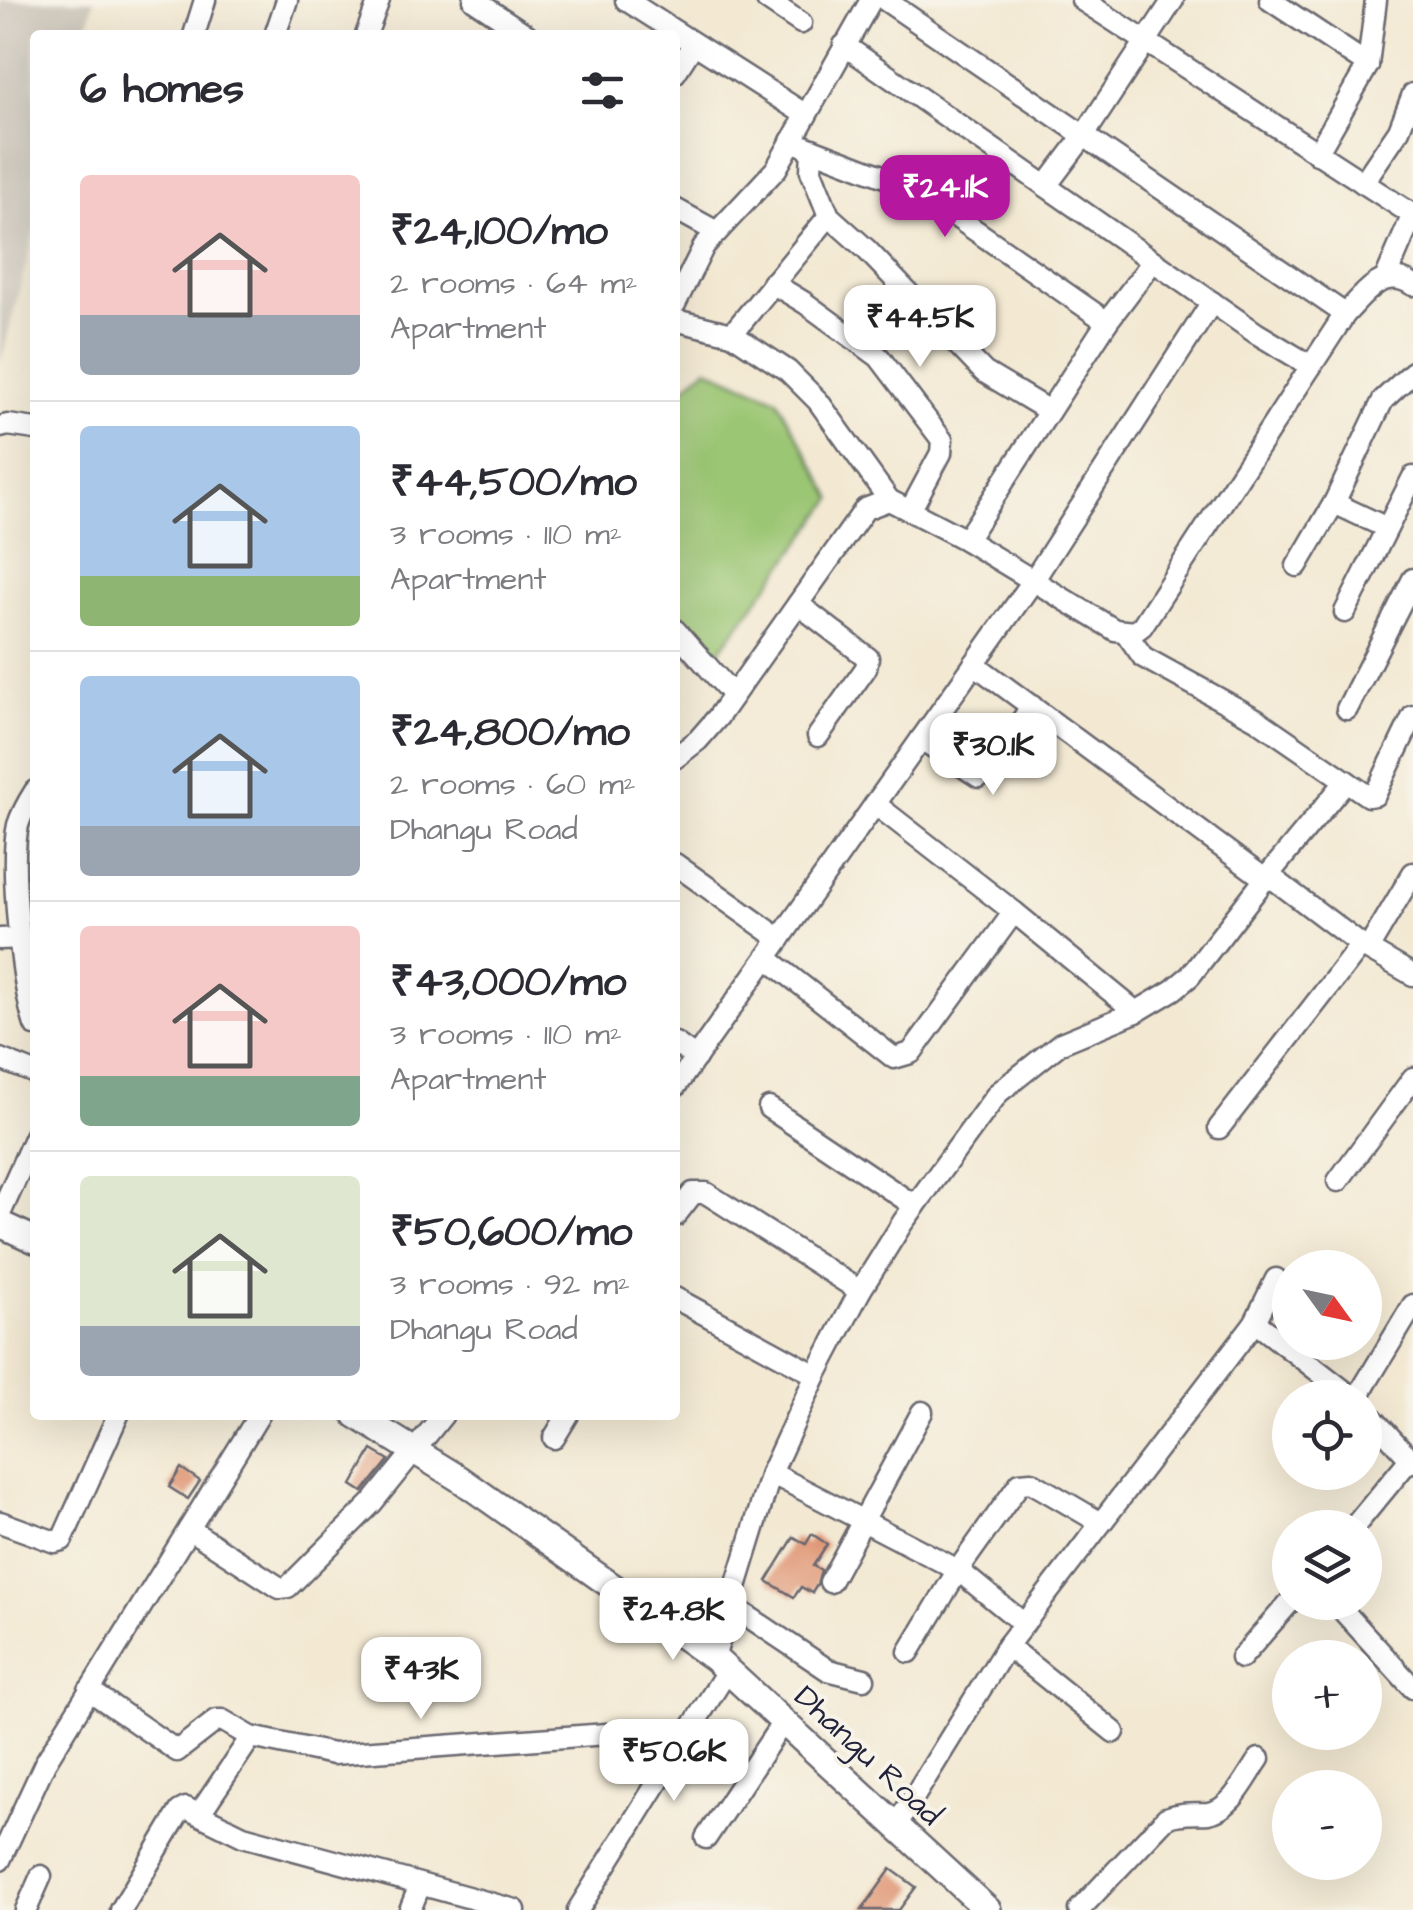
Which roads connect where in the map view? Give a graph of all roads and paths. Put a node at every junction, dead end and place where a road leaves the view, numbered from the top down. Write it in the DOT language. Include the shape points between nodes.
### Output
graph roads {
  1 [pos="205,0"];
  2 [pos="287,0"];
  3 [pos="379,0"];
  4 [pos="474,0"];
  5 [pos="626,0"];
  6 [pos="766,0"];
  7 [pos="870,0"];
  8 [pos="885,0"];
  9 [pos="1082,0"];
  10 [pos="1172,0"];
  11 [pos="1270,0"];
  12 [pos="1376,0"];
  13 [pos="801,23"];
  14 [pos="196,30"];
  15 [pos="277,30"];
  16 [pos="368,30"];
  17 [pos="519,30"];
  18 [pos="671,30"];
  19 [pos="680,36"];
  20 [pos="1146,43"];
  21 [pos="693,45"];
  22 [pos="844,45"];
  23 [pos="680,65"];
  24 [pos="1368,65"];
  25 [pos="1413,94"];
  26 [pos="806,115"];
  27 [pos="1083,137"];
  28 [pos="792,140"];
  29 [pos="812,148"];
  30 [pos="1317,154"];
  31 [pos="1362,183"];
  32 [pos="1046,186"];
  33 [pos="680,212"];
  34 [pos="1413,215"];
  35 [pos="829,216"];
  36 [pos="717,232"];
  37 [pos="1153,261"];
  38 [pos="1386,277"];
  39 [pos="772,284"];
  40 [pos="1413,285"];
  41 [pos="680,294"];
  42 [pos="1212,302"];
  43 [pos="1345,314"];
  44 [pos="680,321"];
  45 [pos="1107,322"];
  46 [pos="732,334"];
  47 [pos="1311,366"];
  48 [pos="1413,372"];
  49 [pos="1050,411"];
  50 [pos="0,427"];
  51 [pos="30,428"];
  52 [pos="1413,478"];
  53 [pos="889,500"];
  54 [pos="1334,503"];
  55 [pos="911,509"];
  56 [pos="1388,528"];
  57 [pos="966,540"];
  58 [pos="1298,566"];
  59 [pos="1413,579"];
  60 [pos="1033,581"];
  61 [pos="798,604"];
  62 [pos="1345,612"];
  63 [pos="1126,634"];
  64 [pos="680,636"];
  65 [pos="974,664"];
  66 [pos="734,696"];
  67 [pos="1032,706"];
  68 [pos="1346,709"];
  69 [pos="1413,716"];
  70 [pos="818,736"];
  71 [pos="921,740"];
  72 [pos="680,754"];
  73 [pos="1346,780"];
  74 [pos="30,798"];
  75 [pos="875,804"];
  76 [pos="680,868"];
  77 [pos="1413,873"];
  78 [pos="1265,880"];
  79 [pos="1014,912"];
  80 [pos="10,939"];
  81 [pos="780,939"];
  82 [pos="1364,947"];
  83 [pos="766,958"];
  84 [pos="1413,974"];
  85 [pos="30,1006"];
  86 [pos="1136,1012"];
  87 [pos="680,1047"];
  88 [pos="696,1058"];
  89 [pos="0,1059"];
  90 [pos="30,1072"];
  91 [pos="1413,1078"];
  92 [pos="680,1080"];
  93 [pos="769,1108"];
  94 [pos="1219,1128"];
  95 [pos="30,1147"];
  96 [pos="1338,1180"];
  97 [pos="915,1206"];
  98 [pos="680,1210"];
  99 [pos="0,1214"];
  100 [pos="0,1224"];
  101 [pos="30,1238"];
  102 [pos="1272,1286"];
  103 [pos="860,1291"];
  104 [pos="680,1301"];
  105 [pos="1413,1305"];
  106 [pos="1255,1322"];
  107 [pos="816,1375"];
  108 [pos="1331,1380"];
  109 [pos="1365,1380"];
  110 [pos="922,1412"];
  111 [pos="116,1420"];
  112 [pos="256,1420"];
  113 [pos="364,1420"];
  114 [pos="438,1420"];
  115 [pos="565,1420"];
  116 [pos="1382,1428"];
  117 [pos="554,1438"];
  118 [pos="416,1452"];
  119 [pos="1412,1461"];
  120 [pos="771,1473"];
  121 [pos="1369,1510"];
  122 [pos="864,1521"];
  123 [pos="0,1522"];
  124 [pos="1101,1523"];
  125 [pos="189,1529"];
  126 [pos="958,1570"];
  127 [pos="830,1582"];
  128 [pos="731,1605"];
  129 [pos="1274,1620"];
  130 [pos="1351,1620"];
  131 [pos="1024,1624"];
  132 [pos="1007,1646"];
  133 [pos="910,1652"];
  134 [pos="1241,1658"];
  135 [pos="721,1664"];
  136 [pos="864,1679"];
  137 [pos="1413,1688"];
  138 [pos="89,1690"];
  139 [pos="783,1722"];
  140 [pos="1114,1732"];
  141 [pos="251,1737"];
  142 [pos="1259,1759"];
  143 [pos="666,1768"];
  144 [pos="200,1813"];
  145 [pos="896,1826"];
  146 [pos="706,1838"];
  147 [pos="0,1860"];
  148 [pos="41,1876"];
  149 [pos="420,1886"];
  150 [pos="583,1908"];
  151 [pos="26,1910"];
  152 [pos="121,1910"];
  153 [pos="410,1910"];
  154 [pos="515,1910"];
  155 [pos="988,1910"];
  156 [pos="1078,1910"];
  1 -- 14 [label="street"];
  2 -- 15 [label="street"];
  3 -- 16 [label="street"];
  4 -- 17 [label="street"];
  5 -- 18 [label="street"];
  6 -- 13 [label="street"];
  7 -- 22 [label="street"];
  8 -- 27 [label="street"];
  9 -- 20 [label="street"];
  10 -- 20 [label="street"];
  11 -- 24 [label="street"];
  12 -- 24 [label="street"];
  19 -- 21 [label="street"];
  20 -- 27 [label="street"];
  20 -- 30 [label="street"];
  21 -- 23 [label="street"];
  21 -- 26 [label="street"];
  22 -- 26 [label="street"];
  22 -- 32 [label="street"];
  24 -- 30 [label="street"];
  25 -- 31 [label="street" via="1399,130"];
  26 -- 28 [label="street"];
  27 -- 32 [label="street"];
  27 -- 43 [label="street"];
  28 -- 29 [label="street"];
  28 -- 36 [label="street" via="776,169"];
  29 -- 35 [label="street" via="811,171"];
  29 -- 45 [label="street" via="916,189"];
  30 -- 31 [label="street"];
  31 -- 34 [label="street"];
  32 -- 37 [label="street"];
  33 -- 36 [label="street"];
  34 -- 38 [label="street"];
  35 -- 39 [label="street"];
  35 -- 49 [label="street" via="984,372"];
  36 -- 41 [label="street"];
  37 -- 42 [label="street"];
  37 -- 45 [label="street"];
  38 -- 40 [label="street"];
  38 -- 43 [label="street"];
  39 -- 46 [label="street"];
  39 -- 55 [label="street" via="878,357 942,440"];
  42 -- 47 [label="street"];
  42 -- 60 [label="street"];
  43 -- 47 [label="street"];
  44 -- 46 [label="street"];
  45 -- 49 [label="street"];
  46 -- 53 [label="street" via="788,371 818,401"];
  47 -- 63 [label="street" via="1142,626"];
  48 -- 54 [label="street" via="1383,400"];
  49 -- 57 [label="street"];
  50 -- 51 [label="street"];
  52 -- 56 [label="street"];
  53 -- 55 [label="street"];
  53 -- 61 [label="street" via="865,509"];
  54 -- 56 [label="street"];
  54 -- 58 [label="street"];
  55 -- 57 [label="street"];
  56 -- 62 [label="street"];
  57 -- 60 [label="street"];
  59 -- 68 [label="street"];
  60 -- 63 [label="street"];
  60 -- 65 [label="street"];
  61 -- 66 [label="street"];
  61 -- 70 [label="street" via="868,658"];
  63 -- 73 [label="street" via="1143,657"];
  64 -- 66 [label="street"];
  65 -- 67 [label="street"];
  65 -- 71 [label="street"];
  66 -- 72 [label="street"];
  67 -- 71 [label="street" via="979,777"];
  67 -- 78 [label="street"];
  69 -- 73 [label="street" via="1375,795"];
  71 -- 75 [label="street"];
  73 -- 78 [label="street"];
  74 -- 80 [label="street" via="18,828"];
  75 -- 79 [label="street"];
  75 -- 81 [label="street"];
  76 -- 81 [label="street"];
  77 -- 82 [label="street"];
  78 -- 82 [label="street" via="1275,880"];
  78 -- 86 [label="street" via="1190,976"];
  79 -- 83 [label="street" via="911,1053 900,1059"];
  79 -- 86 [label="street"];
  80 -- 85 [label="street"];
  81 -- 83 [label="street"];
  82 -- 84 [label="street"];
  82 -- 94 [label="street"];
  83 -- 88 [label="street"];
  86 -- 97 [label="street" via="1060,1044 998,1092"];
  87 -- 88 [label="street"];
  88 -- 92 [label="street"];
  89 -- 90 [label="street"];
  91 -- 96 [label="street"];
  93 -- 97 [label="street"];
  95 -- 99 [label="street"];
  97 -- 103 [label="street"];
  98 -- 103 [label="street" via="693,1193 706,1193"];
  100 -- 101 [label="street"];
  102 -- 106 [label="street"];
  103 -- 107 [label="street"];
  104 -- 107 [label="street"];
  105 -- 109 [label="street"];
  106 -- 108 [label="street"];
  106 -- 124 [label="street"];
  107 -- 120 [label="street"];
  110 -- 122 [label="street"];
  111 -- 123 [label="street" via="62,1540"];
  112 -- 125 [label="street"];
  113 -- 118 [label="street, Dhangu Road"];
  114 -- 118 [label="street"];
  115 -- 117 [label="street"];
  116 -- 119 [label="street"];
  118 -- 125 [label="street" via="288,1588"];
  118 -- 135 [label="street, Dhangu Road"];
  119 -- 121 [label="street"];
  120 -- 122 [label="street"];
  120 -- 128 [label="street"];
  122 -- 126 [label="street"];
  122 -- 127 [label="street"];
  124 -- 126 [label="street" via="1025,1481"];
  124 -- 131 [label="street"];
  125 -- 138 [label="street"];
  126 -- 131 [label="street"];
  126 -- 133 [label="street"];
  128 -- 135 [label="street"];
  128 -- 136 [label="street" via="828,1670"];
  129 -- 134 [label="street"];
  130 -- 137 [label="street"];
  131 -- 132 [label="street"];
  132 -- 140 [label="street"];
  132 -- 145 [label="street"];
  135 -- 139 [label="street, Dhangu Road"];
  135 -- 143 [label="street"];
  138 -- 141 [label="street" via="172,1750 217,1720"];
  138 -- 147 [label="street" via="45,1763"];
  139 -- 145 [label="street, Dhangu Road"];
  139 -- 146 [label="street"];
  141 -- 143 [label="street" via="333,1754 607,1734"];
  141 -- 144 [label="street"];
  142 -- 156 [label="street" via="1224,1808 1166,1818"];
  143 -- 150 [label="street"];
  144 -- 149 [label="street" via="242,1836"];
  144 -- 152 [label="street" via="180,1811"];
  145 -- 155 [label="street, Dhangu Road"];
  148 -- 151 [label="street"];
  149 -- 153 [label="street"];
  149 -- 154 [label="street"];
}
